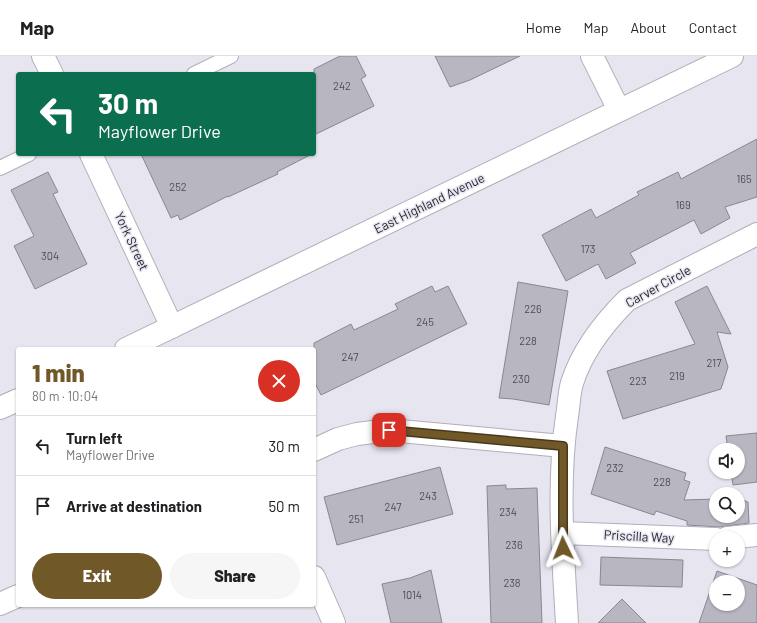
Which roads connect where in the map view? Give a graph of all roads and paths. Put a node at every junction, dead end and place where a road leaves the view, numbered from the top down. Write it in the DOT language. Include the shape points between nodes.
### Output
graph roads {
  1 [pos="43,56"];
  2 [pos="231,56"];
  3 [pos="592,56"];
  4 [pos="732,56"];
  5 [pos="51,72"];
  6 [pos="198,72"];
  7 [pos="619,110"];
  8 [pos="25,156"];
  9 [pos="92,156"];
  10 [pos="0,168"];
  11 [pos="757,234"];
  12 [pos="172,327"];
  13 [pos="130,347"];
  14 [pos="16,401"];
  15 [pos="0,408"];
  16 [pos="563,446"];
  17 [pos="316,449"];
  18 [pos="562,533"];
  19 [pos="757,535"];
  20 [pos="745,536"];
  21 [pos="709,539"];
  22 [pos="316,582"];
  23 [pos="16,597"];
  24 [pos="0,604"];
  25 [pos="0,614"];
  26 [pos="4,623"];
  27 [pos="334,623"];
  28 [pos="567,623"];
  1 -- 5 [label="street"];
  2 -- 6 [label="lane"];
  3 -- 7 [label="street"];
  4 -- 7 [label="street, East Highland Avenue"];
  7 -- 12 [label="street, East Highland Avenue"];
  8 -- 10 [label="lane"];
  9 -- 12 [label="street, York Street"];
  11 -- 16 [label="street, Carver Circle" via="627,300 611,317 582,359 572,383"];
  12 -- 13 [label="street, East Highland Avenue"];
  14 -- 15 [label="street"];
  16 -- 17 [label="street" via="389,430 357,434"];
  16 -- 18 [label="street, Carver Circle"];
  18 -- 21 [label="street, Priscilla Way"];
  18 -- 28 [label="street, Carver Circle"];
  19 -- 20 [label="street"];
  22 -- 27 [label="street"];
  23 -- 24 [label="street"];
  25 -- 26 [label="street"];
}
